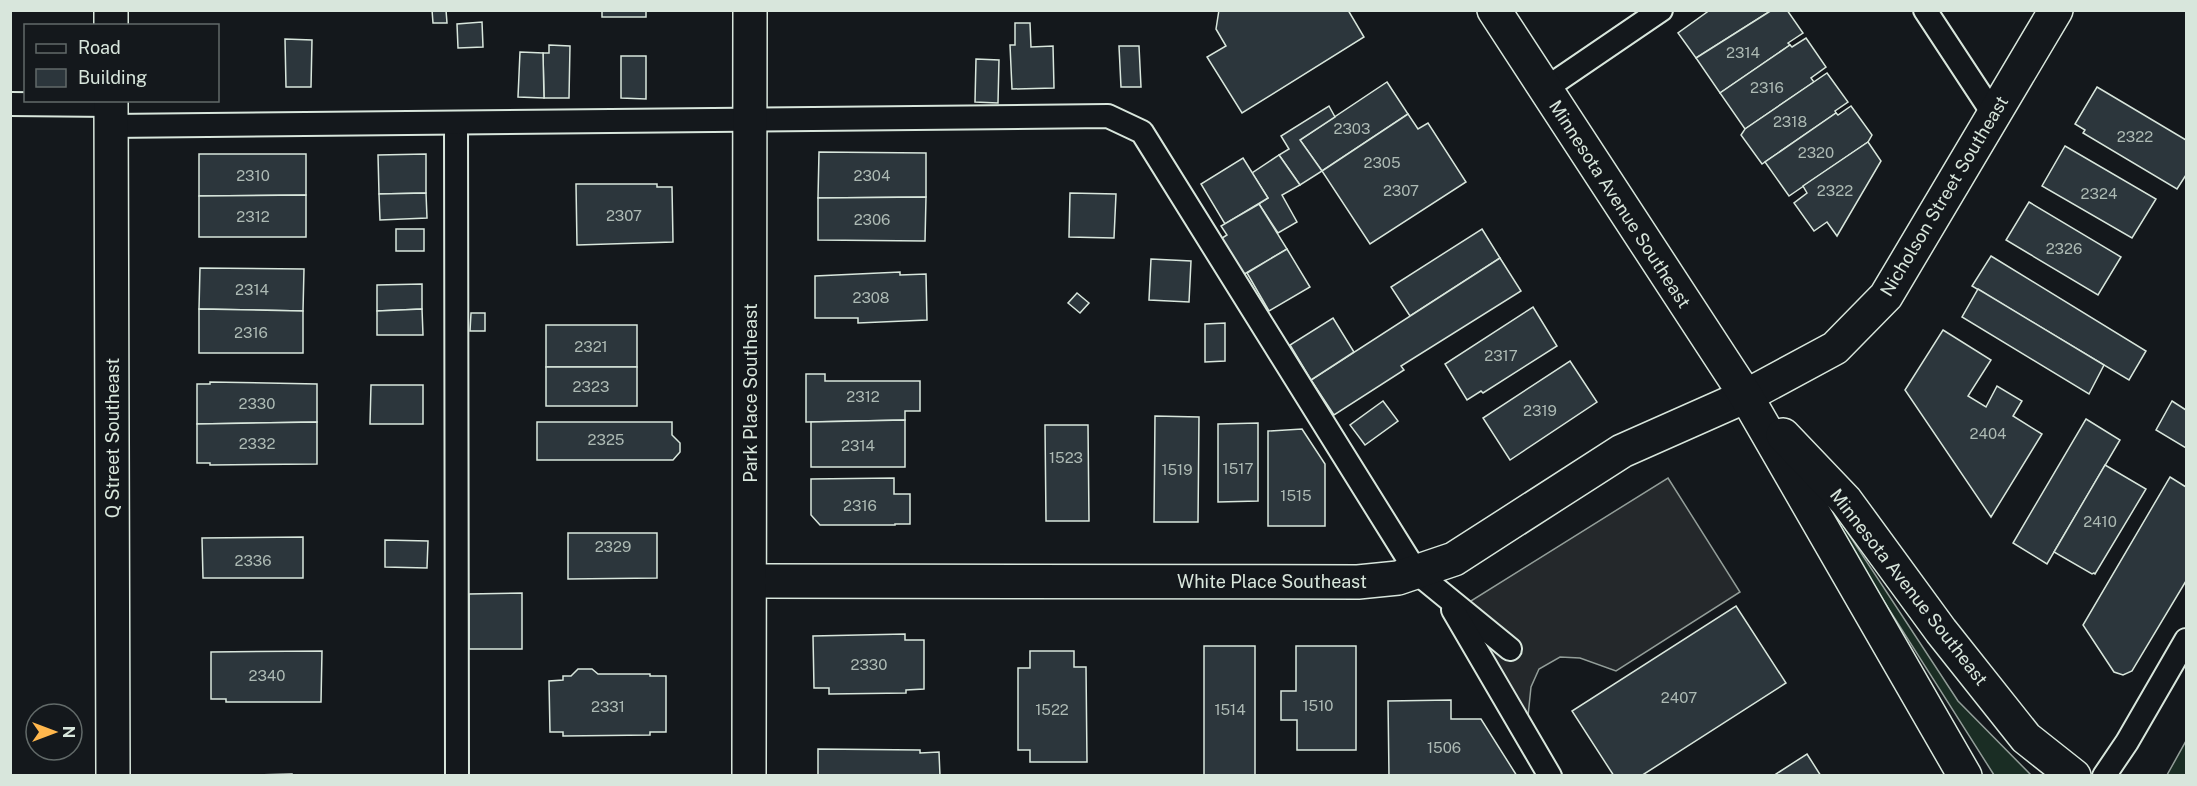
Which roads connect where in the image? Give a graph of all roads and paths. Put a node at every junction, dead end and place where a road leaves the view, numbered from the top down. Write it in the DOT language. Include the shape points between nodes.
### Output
graph roads {
  1 [pos="750,10"];
  2 [pos="1494,10"];
  3 [pos="1661,10"];
  4 [pos="1925,10"];
  5 [pos="2056,10"];
  6 [pos="1545,89"];
  7 [pos="10,104"];
  8 [pos="111,110"];
  9 [pos="1994,115"];
  10 [pos="750,120"];
  11 [pos="456,123"];
  12 [pos="1746,396"];
  13 [pos="1417,573"];
  14 [pos="750,581"];
  15 [pos="1445,596"];
  16 [pos="2187,640"];
  17 [pos="1510,649"];
  18 [pos="113,776"];
  19 [pos="457,776"];
  20 [pos="749,776"];
  21 [pos="1550,776"];
  22 [pos="1965,776"];
  23 [pos="2074,776"];
  24 [pos="2104,776"];
  1 -- 10 [label="street, Park Place Southeast"];
  2 -- 6 [label="street, Minnesota Avenue Southeast"];
  3 -- 6 [label="lane"];
  4 -- 9 [label="lane"];
  5 -- 9 [label="street, Nicholson Street Southeast"];
  6 -- 12 [label="street, Minnesota Avenue Southeast"];
  7 -- 8 [label="lane"];
  8 -- 11 [label="lane"];
  8 -- 18 [label="street, Q Street Southeast"];
  9 -- 12 [label="street, Nicholson Street Southeast" via="1886,296 1835,348"];
  10 -- 11 [label="lane"];
  10 -- 13 [label="lane" via="1108,116 1142,132"];
  10 -- 14 [label="street, Park Place Southeast"];
  11 -- 19 [label="lane"];
  12 -- 13 [label="street, White Place Southeast" via="1622,451 1454,559"];
  12 -- 22 [label="street, Minnesota Avenue Southeast"];
  12 -- 23 [label="street, Minnesota Avenue Southeast" via="1846,501 2026,738"];
  13 -- 14 [label="street, White Place Southeast" via="1358,582"];
  13 -- 15 [label="lane"];
  14 -- 20 [label="street, Park Place Southeast"];
  15 -- 17 [label="lane"];
  15 -- 21 [label="lane"];
  16 -- 24 [label="lane"];
}
